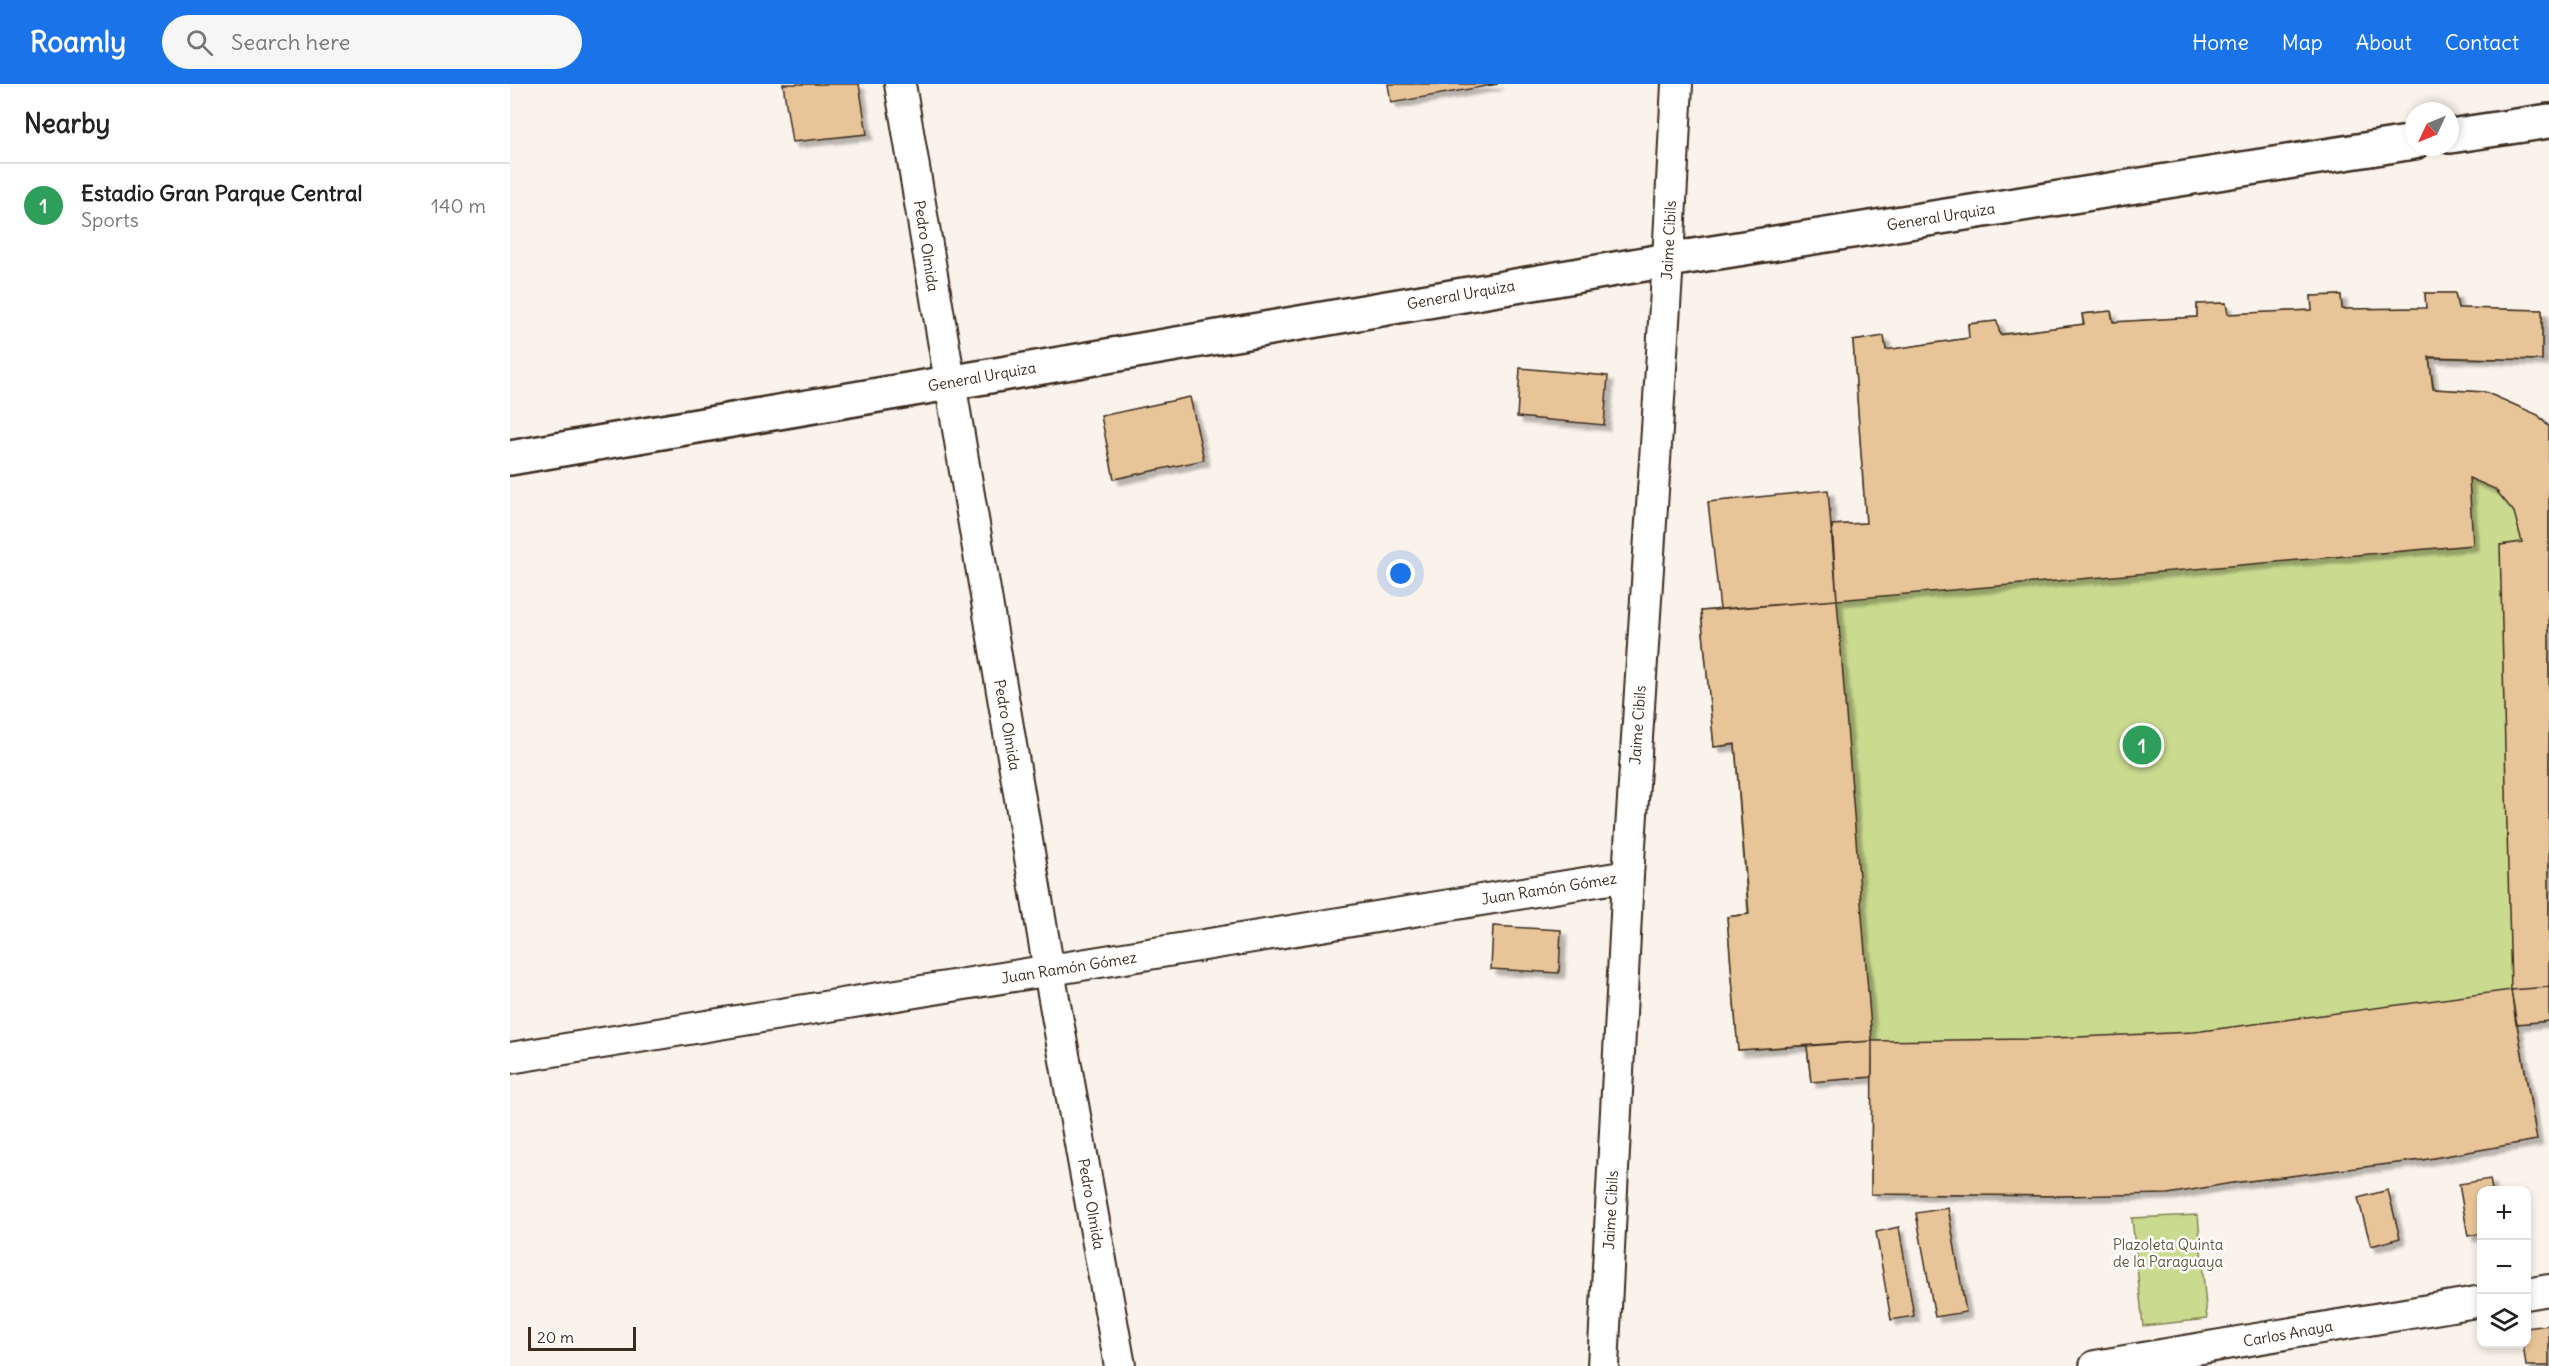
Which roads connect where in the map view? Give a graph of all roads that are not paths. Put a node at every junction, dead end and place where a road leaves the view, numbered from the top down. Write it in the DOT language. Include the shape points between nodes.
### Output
graph roads {
  1 [pos="900,84"];
  2 [pos="1677,84"];
  3 [pos="2549,121"];
  4 [pos="2459,135"];
  5 [pos="2405,143"];
  6 [pos="1668,260"];
  7 [pos="948,383"];
  8 [pos="510,458"];
  9 [pos="1628,876"];
  10 [pos="1049,971"];
  11 [pos="510,1058"];
  12 [pos="2549,1290"];
  13 [pos="2531,1293"];
  14 [pos="2477,1302"];
  15 [pos="2194,1358"];
  16 [pos="1120,1366"];
  17 [pos="1603,1366"];
  18 [pos="2095,1366"];
  1 -- 7 [label="street, Pedro Olmida"];
  2 -- 6 [label="street, Jaime Cibils"];
  3 -- 4 [label="street"];
  5 -- 6 [label="street, General Urquiza"];
  6 -- 7 [label="street, General Urquiza"];
  6 -- 9 [label="street, Jaime Cibils"];
  7 -- 8 [label="street, General Urquiza"];
  7 -- 10 [label="street, Pedro Olmida"];
  9 -- 10 [label="street, Juan Ramón Gómez"];
  9 -- 17 [label="street, Jaime Cibils"];
  10 -- 11 [label="street, Juan Ramón Gómez"];
  10 -- 16 [label="street, Pedro Olmida"];
  12 -- 13 [label="street"];
  14 -- 15 [label="street, Carlos Anaya"];
  15 -- 18 [label="street, Carlos Anaya"];
}
